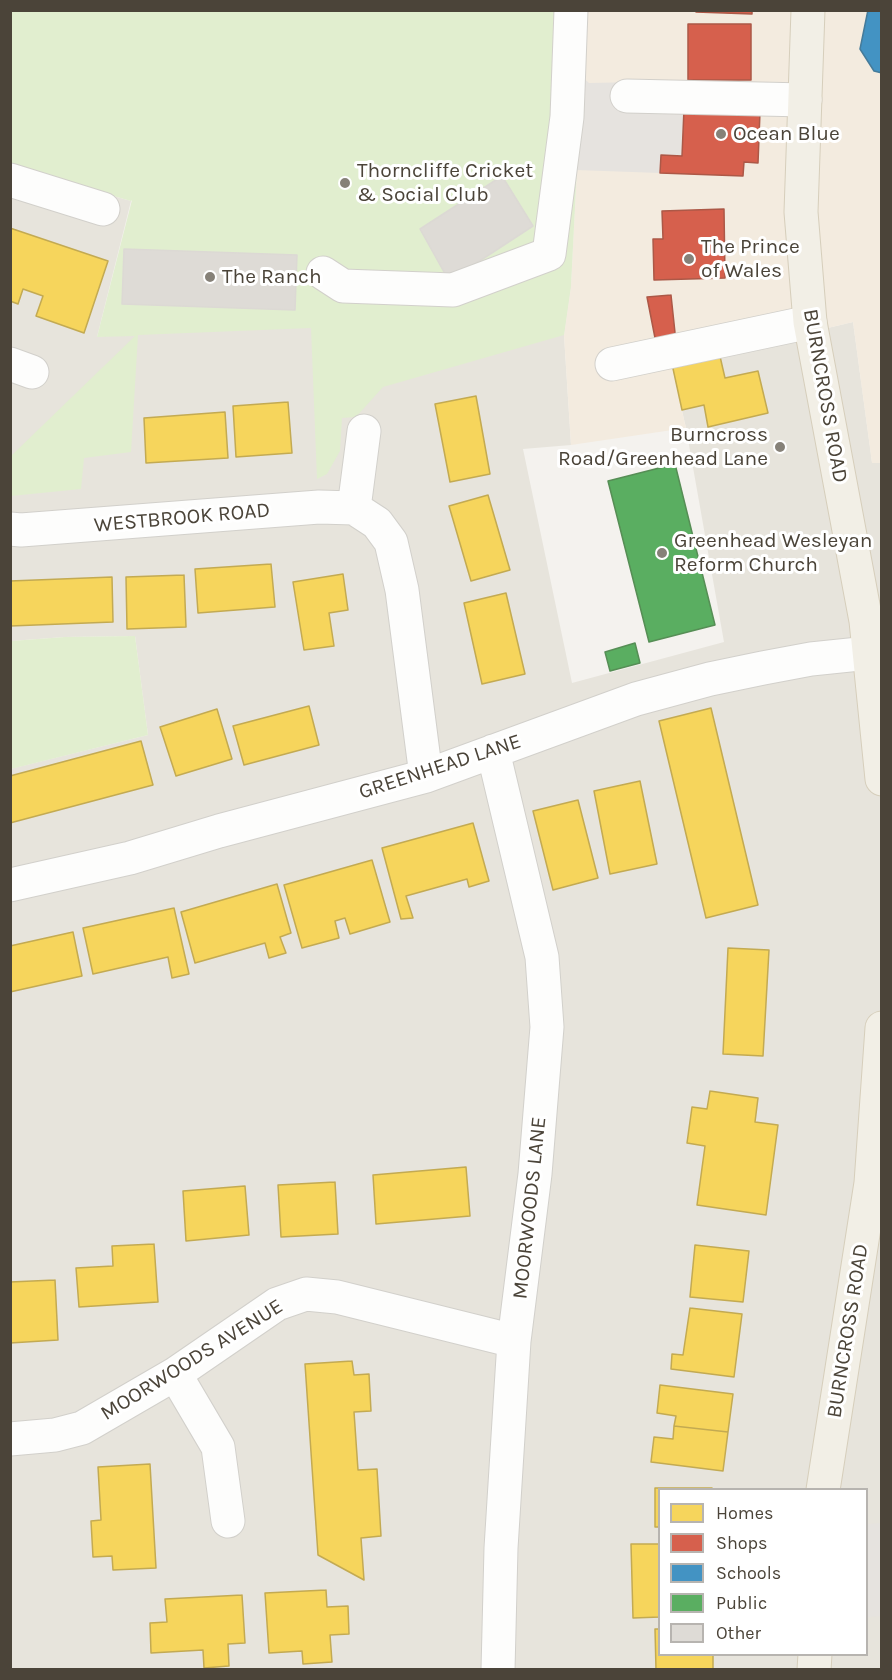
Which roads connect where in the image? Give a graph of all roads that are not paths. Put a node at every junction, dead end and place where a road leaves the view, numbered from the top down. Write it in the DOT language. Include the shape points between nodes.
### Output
graph roads {
  1 [pos="572,10"];
  2 [pos="808,10"];
  3 [pos="627,96"];
  4 [pos="805,100"];
  5 [pos="10,180"];
  6 [pos="103,209"];
  7 [pos="323,273"];
  8 [pos="810,322"];
  9 [pos="612,364"];
  10 [pos="364,431"];
  11 [pos="354,508"];
  12 [pos="10,529"];
  13 [pos="869,653"];
  14 [pos="493,751"];
  15 [pos="426,776"];
  16 [pos="882,779"];
  17 [pos="10,885"];
  18 [pos="882,1028"];
  19 [pos="514,1341"];
  20 [pos="175,1374"];
  21 [pos="10,1439"];
  22 [pos="823,1488"];
  23 [pos="228,1521"];
  24 [pos="498,1670"];
  1 -- 7 [label="street" via="567,117 549,254 453,290 344,286"];
  2 -- 4 [label="main road, BURNCROSS ROAD"];
  3 -- 4 [label="street"];
  4 -- 8 [label="main road, BURNCROSS ROAD" via="801,212"];
  5 -- 6 [label="street"];
  8 -- 9 [label="street"];
  8 -- 13 [label="main road, BURNCROSS ROAD"];
  10 -- 11 [label="street"];
  11 -- 12 [label="street, WESTBROOK ROAD" via="319,507"];
  11 -- 15 [label="street" via="376,523 391,542 402,590"];
  13 -- 14 [label="street, GREENHEAD LANE" via="811,659 710,679 636,699"];
  13 -- 16 [label="main road, BURNCROSS ROAD"];
  14 -- 15 [label="street, GREENHEAD LANE"];
  14 -- 19 [label="street, MOORWOODS LANE" via="542,957 547,1027 535,1174"];
  15 -- 17 [label="street, GREENHEAD LANE" via="130,858"];
  18 -- 22 [label="main road, BURNCROSS ROAD" via="871,1183"];
  19 -- 20 [label="street, MOORWOODS AVENUE" via="337,1297 306,1294 278,1304"];
  19 -- 24 [label="street, MOORWOODS LANE"];
  20 -- 21 [label="street, MOORWOODS AVENUE" via="82,1428"];
  20 -- 23 [label="street" via="218,1447"];
}
